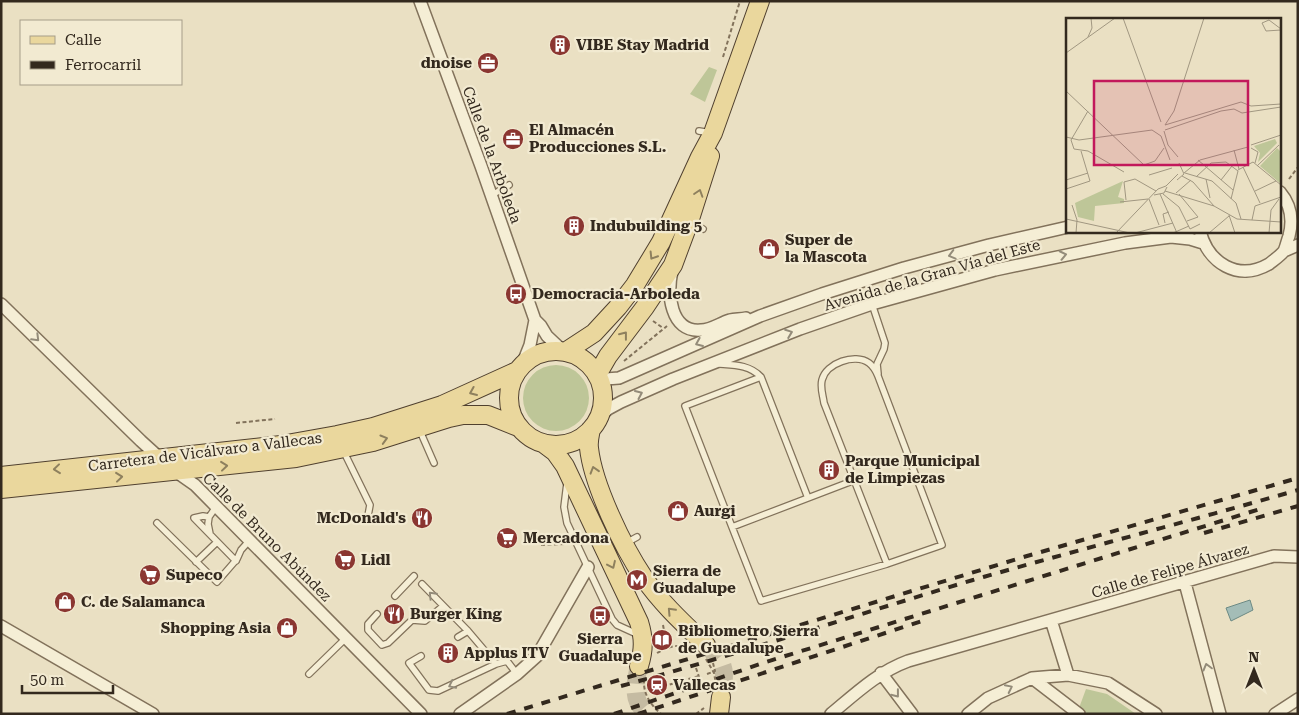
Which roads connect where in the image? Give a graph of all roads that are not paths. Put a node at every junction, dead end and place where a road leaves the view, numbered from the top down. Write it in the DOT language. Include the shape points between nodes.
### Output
graph roads {
  1 [pos="420,1"];
  2 [pos="760,1"];
  3 [pos="706,132"];
  4 [pos="509,185"];
  5 [pos="1282,194"];
  6 [pos="492,195"];
  7 [pos="1293,207"];
  8 [pos="1066,227"];
  9 [pos="1200,232"];
  10 [pos="1204,243"];
  11 [pos="1298,245"];
  12 [pos="1284,251"];
  13 [pos="673,265"];
  14 [pos="1,304"];
  15 [pos="872,304"];
  16 [pos="760,316"];
  17 [pos="535,320"];
  18 [pos="564,352"];
  19 [pos="710,364"];
  20 [pos="520,368"];
  21 [pos="597,376"];
  22 [pos="878,376"];
  23 [pos="760,377"];
  24 [pos="594,424"];
  25 [pos="518,427"];
  26 [pos="418,428"];
  27 [pos="543,443"];
  28 [pos="342,449"];
  29 [pos="160,458"];
  30 [pos="434,463"];
  31 [pos="175,471"];
  32 [pos="568,473"];
  33 [pos="1,476"];
  34 [pos="855,480"];
  35 [pos="1,489"];
  36 [pos="808,498"];
  37 [pos="216,507"];
  38 [pos="209,517"];
  39 [pos="367,521"];
  40 [pos="157,523"];
  41 [pos="732,527"];
  42 [pos="210,535"];
  43 [pos="249,541"];
  44 [pos="217,542"];
  45 [pos="1298,557"];
  46 [pos="236,561"];
  47 [pos="196,562"];
  48 [pos="888,564"];
  49 [pos="588,567"];
  50 [pos="414,576"];
  51 [pos="1185,583"];
  52 [pos="422,584"];
  53 [pos="395,596"];
  54 [pos="443,606"];
  55 [pos="377,614"];
  56 [pos="1051,620"];
  57 [pos="1,626"];
  58 [pos="468,631"];
  59 [pos="458,637"];
  60 [pos="643,637"];
  61 [pos="346,638"];
  62 [pos="701,650"];
  63 [pos="421,656"];
  64 [pos="496,664"];
  65 [pos="645,665"];
  66 [pos="309,674"];
  67 [pos="517,674"];
  68 [pos="881,674"];
  69 [pos="1068,675"];
  70 [pos="1032,678"];
  71 [pos="1298,699"];
  72 [pos="152,714"];
  73 [pos="421,714"];
  74 [pos="460,714"];
  75 [pos="831,714"];
  76 [pos="912,714"];
  77 [pos="968,714"];
  78 [pos="1079,714"];
  79 [pos="1156,714"];
  80 [pos="1220,714"];
  81 [pos="1275,714"];
  1 -- 6 [label="street, Calle de la Arboleda"];
  2 -- 3 [label="main road"];
  13 -- 3 [label="main road, one-way" via="696,226 710,161"];
  3 -- 18 [label="main road, one-way" via="700,157 662,242 635,285 600,327"];
  4 -- 6 [label="lane"];
  5 -- 7 [label="street"];
  6 -- 17 [label="street, Calle de la Arboleda"];
  7 -- 12 [label="street"];
  8 -- 16 [label="street, Avenida de la Gran Vía del Este, one-way" via="904,268"];
  9 -- 10 [label="street"];
  10 -- 12 [label="street" via="1221,264 1233,269 1249,270 1264,266"];
  15 -- 10 [label="street, Avenida de la Gran Vía del Este, one-way" via="995,270 1125,243 1172,237"];
  11 -- 12 [label="street"];
  13 -- 16 [label="street" via="669,282 672,307 676,319 688,328 703,330 731,320"];
  21 -- 13 [label="main road, one-way"];
  14 -- 29 [label="street, Calle de Bruno Abúndez, one-way"];
  19 -- 15 [label="street, Avenida de la Gran Vía del Este, one-way"];
  15 -- 22 [label="lane" via="885,343"];
  16 -- 21 [label="street, Avenida de la Gran Vía del Este, one-way" via="619,378"];
  17 -- 18 [label="street, Calle de la Arboleda"];
  17 -- 20 [label="street" via="530,345"];
  18 -- 20 [label="main road" via="539,354"];
  18 -- 21 [label="main road" via="579,357"];
  19 -- 23 [label="lane" via="741,366"];
  24 -- 19 [label="street, Avenida de la Gran Vía del Este, one-way" via="608,409 621,402"];
  20 -- 25 [label="main road" via="511,388 510,400"];
  20 -- 29 [label="main road, Carretera de Vicálvaro a Vallecas, one-way" via="442,405 382,424 281,445"];
  21 -- 24 [label="main road" via="602,399"];
  22 -- 34 [label="lane" via="869,362 850,359 828,369 822,378 824,403"];
  22 -- 48 [label="lane" via="942,544"];
  23 -- 36 [label="lane"];
  23 -- 41 [label="lane" via="685,406"];
  24 -- 27 [label="main road" via="568,443"];
  62 -- 24 [label="main road, one-way" via="644,578 630,540 605,500 589,448"];
  25 -- 26 [label="main road, Carretera de Vicálvaro a Vallecas" via="500,418 476,414"];
  25 -- 27 [label="main road"];
  28 -- 26 [label="main road, Carretera de Vicálvaro a Vallecas, one-way"];
  26 -- 30 [label="lane"];
  27 -- 32 [label="main road" via="555,452"];
  31 -- 28 [label="main road, Carretera de Vicálvaro a Vallecas, one-way" via="282,460"];
  28 -- 39 [label="lane" via="370,505"];
  29 -- 31 [label="street, Calle de Bruno Abúndez"];
  29 -- 33 [label="main road, Carretera de Vicálvaro a Vallecas, one-way"];
  35 -- 31 [label="main road, Carretera de Vicálvaro a Vallecas, one-way"];
  31 -- 37 [label="street, Calle de Bruno Abúndez"];
  32 -- 49 [label="lane" via="564,512"];
  32 -- 60 [label="main road, one-way" via="639,622"];
  34 -- 36 [label="lane"];
  34 -- 48 [label="lane"];
  36 -- 41 [label="lane"];
  37 -- 38 [label="lane"];
  37 -- 43 [label="street, Calle de Bruno Abúndez"];
  38 -- 42 [label="lane"];
  38 -- 42 [label="lane" via="194,518"];
  40 -- 47 [label="lane"];
  41 -- 48 [label="lane" via="761,601"];
  42 -- 44 [label="lane"];
  43 -- 46 [label="lane"];
  43 -- 61 [label="street, Calle de Bruno Abúndez"];
  44 -- 46 [label="lane"];
  44 -- 47 [label="lane"];
  45 -- 51 [label="street, Calle de Felipe Álvarez" via="1274,556"];
  46 -- 47 [label="lane" via="217,582"];
  49 -- 60 [label="lane" via="612,619"];
  49 -- 67 [label="street" via="537,656"];
  50 -- 53 [label="lane"];
  51 -- 56 [label="street, Calle de Felipe Álvarez"];
  80 -- 51 [label="street, one-way"];
  54 -- 52 [label="lane, one-way"];
  54 -- 55 [label="lane" via="425,621 412,620 382,645 368,630 368,624"];
  54 -- 58 [label="lane"];
  56 -- 68 [label="street, Calle de Felipe Álvarez" via="908,661"];
  56 -- 69 [label="street"];
  57 -- 72 [label="street"];
  58 -- 59 [label="lane"];
  58 -- 64 [label="lane"];
  60 -- 65 [label="main road"];
  61 -- 66 [label="lane"];
  61 -- 73 [label="street, Calle de Bruno Abúndez"];
  64 -- 63 [label="lane, one-way" via="438,691 429,690 409,663"];
  64 -- 67 [label="lane" via="507,661"];
  67 -- 74 [label="street"];
  68 -- 75 [label="street, Calle de Felipe Álvarez"];
  68 -- 76 [label="street, one-way"];
  69 -- 70 [label="street"];
  69 -- 79 [label="street" via="1108,683"];
  77 -- 70 [label="street, one-way" via="988,698"];
  70 -- 78 [label="street"];
  71 -- 81 [label="street"];
}
